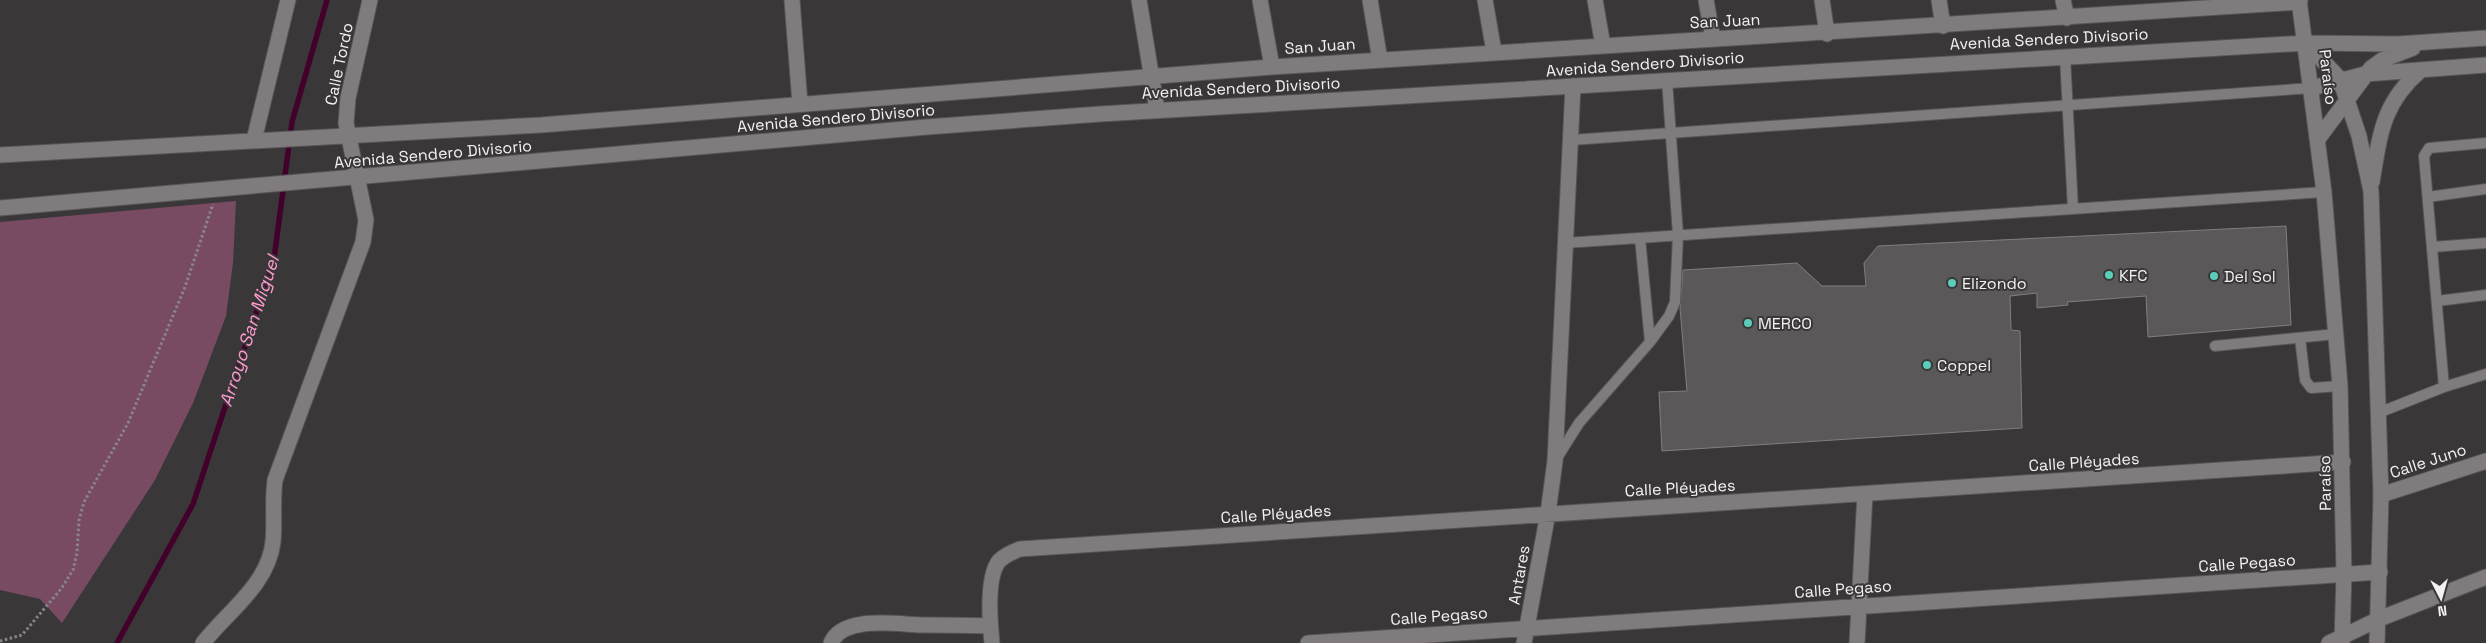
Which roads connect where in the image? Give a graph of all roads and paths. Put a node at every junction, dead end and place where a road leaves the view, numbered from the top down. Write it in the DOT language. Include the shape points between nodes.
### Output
graph roads {
  1 [pos="288,0"];
  2 [pos="370,0"];
  3 [pos="792,0"];
  4 [pos="1139,0"];
  5 [pos="1260,0"];
  6 [pos="1370,0"];
  7 [pos="1485,0"];
  8 [pos="1595,0"];
  9 [pos="1706,0"];
  10 [pos="1822,0"];
  11 [pos="1939,0"];
  12 [pos="2063,0"];
  13 [pos="2300,1"];
  14 [pos="2175,5"];
  15 [pos="2066,18"];
  16 [pos="1943,26"];
  17 [pos="1827,34"];
  18 [pos="2486,38"];
  19 [pos="1713,39"];
  20 [pos="2306,42"];
  21 [pos="2429,42"];
  22 [pos="1603,46"];
  23 [pos="1494,52"];
  24 [pos="2065,56"];
  25 [pos="1380,60"];
  26 [pos="2486,65"];
  27 [pos="1272,67"];
  28 [pos="2421,70"];
  29 [pos="2365,74"];
  30 [pos="1152,76"];
  31 [pos="2340,79"];
  32 [pos="1667,80"];
  33 [pos="1573,86"];
  34 [pos="2312,88"];
  35 [pos="2347,99"];
  36 [pos="800,104"];
  37 [pos="2068,104"];
  38 [pos="1157,110"];
  39 [pos="1670,132"];
  40 [pos="342,135"];
  41 [pos="2318,139"];
  42 [pos="258,140"];
  43 [pos="1571,140"];
  44 [pos="2486,143"];
  45 [pos="0,155"];
  46 [pos="356,178"];
  47 [pos="218,189"];
  48 [pos="2486,190"];
  49 [pos="2371,191"];
  50 [pos="2324,192"];
  51 [pos="2428,197"];
  52 [pos="0,208"];
  53 [pos="2073,209"];
  54 [pos="1678,235"];
  55 [pos="1640,238"];
  56 [pos="2486,242"];
  57 [pos="1565,243"];
  58 [pos="2432,247"];
  59 [pos="2486,295"];
  60 [pos="2437,301"];
  61 [pos="2336,334"];
  62 [pos="2300,338"];
  63 [pos="1650,342"];
  64 [pos="2216,346"];
  65 [pos="2486,374"];
  66 [pos="2340,386"];
  67 [pos="2444,387"];
  68 [pos="2378,413"];
  69 [pos="1555,461"];
  70 [pos="2486,461"];
  71 [pos="2343,462"];
  72 [pos="1865,494"];
  73 [pos="2381,495"];
  74 [pos="1548,513"];
  75 [pos="2380,572"];
  76 [pos="2344,574"];
  77 [pos="2486,577"];
  78 [pos="1859,605"];
  79 [pos="2379,619"];
  80 [pos="990,626"];
  81 [pos="1527,628"];
  82 [pos="2343,639"];
  83 [pos="0,641"];
  84 [pos="203,643"];
  85 [pos="831,643"];
  86 [pos="992,643"];
  87 [pos="1308,643"];
  88 [pos="1524,643"];
  89 [pos="1857,643"];
  90 [pos="2329,643"];
  91 [pos="2377,643"];
  1 -- 42 [label="street"];
  2 -- 40 [label="street, Calle Tordo"];
  3 -- 36 [label="street"];
  4 -- 30 [label="street"];
  5 -- 27 [label="street"];
  6 -- 25 [label="street"];
  7 -- 23 [label="street"];
  8 -- 22 [label="street"];
  9 -- 19 [label="street"];
  10 -- 17 [label="street"];
  11 -- 16 [label="street"];
  12 -- 15 [label="street"];
  13 -- 14 [label="street, San Juan"];
  13 -- 20 [label="street"];
  14 -- 15 [label="street, San Juan"];
  15 -- 16 [label="street, San Juan"];
  16 -- 17 [label="street, San Juan"];
  17 -- 19 [label="street, San Juan"];
  18 -- 21 [label="street, Avenida Sendero Divisorio"];
  19 -- 22 [label="street, San Juan"];
  20 -- 21 [label="street, Avenida Sendero Divisorio"];
  20 -- 24 [label="street, Avenida Sendero Divisorio"];
  20 -- 31 [label="street, Paraíso"];
  20 -- 34 [label="street, Paraíso"];
  21 -- 29 [label="street" via="2382,60"];
  22 -- 23 [label="street, San Juan"];
  23 -- 25 [label="street, San Juan"];
  24 -- 32 [label="street, Avenida Sendero Divisorio"];
  24 -- 37 [label="lane"];
  25 -- 27 [label="street, San Juan"];
  26 -- 28 [label="street"];
  27 -- 30 [label="street, San Juan"];
  28 -- 29 [label="street"];
  28 -- 49 [label="street" via="2404,84 2390,105 2383,123"];
  29 -- 31 [label="street"];
  29 -- 35 [label="street"];
  30 -- 36 [label="street, Avenida Sendero Divisorio"];
  30 -- 38 [label="street"];
  31 -- 34 [label="street"];
  31 -- 35 [label="street, Paraíso"];
  32 -- 33 [label="street, Avenida Sendero Divisorio"];
  32 -- 39 [label="lane"];
  33 -- 38 [label="street, Avenida Sendero Divisorio"];
  33 -- 43 [label="street, Antares"];
  34 -- 37 [label="lane"];
  34 -- 41 [label="street, Paraíso"];
  35 -- 41 [label="street"];
  35 -- 49 [label="street, Paraíso"];
  36 -- 40 [label="street, Avenida Sendero Divisorio" via="541,125"];
  37 -- 39 [label="lane"];
  37 -- 53 [label="lane"];
  38 -- 46 [label="street, Avenida Sendero Divisorio" via="927,127"];
  39 -- 43 [label="lane"];
  39 -- 54 [label="lane"];
  40 -- 42 [label="street, Avenida Sendero Divisorio"];
  40 -- 46 [label="street, Calle Tordo"];
  41 -- 50 [label="street, Paraíso"];
  42 -- 45 [label="street, Avenida Sendero Divisorio"];
  43 -- 57 [label="street, Antares"];
  44 -- 51 [label="lane" via="2429,148 2424,156"];
  46 -- 47 [label="street, Avenida Sendero Divisorio"];
  46 -- 84 [label="street, Calle Tordo" via="366,220 364,237 275,480 273,543 268,562 261,578"];
  47 -- 52 [label="street, Avenida Sendero Divisorio"];
  47 -- 83 [label="path" via="181,295 132,414 84,502 73,570 62,590 22,635"];
  48 -- 51 [label="lane"];
  49 -- 68 [label="street, Paraíso"];
  50 -- 53 [label="lane"];
  50 -- 61 [label="street, Paraíso"];
  51 -- 58 [label="lane"];
  53 -- 54 [label="lane"];
  54 -- 55 [label="lane"];
  54 -- 63 [label="lane" via="1675,302"];
  55 -- 57 [label="lane"];
  55 -- 63 [label="lane"];
  56 -- 58 [label="lane"];
  57 -- 69 [label="street, Antares"];
  58 -- 60 [label="lane"];
  59 -- 60 [label="lane"];
  60 -- 67 [label="lane"];
  61 -- 62 [label="lane"];
  61 -- 66 [label="street, Paraíso"];
  62 -- 64 [label="lane"];
  62 -- 66 [label="lane" via="2305,380 2311,388"];
  63 -- 69 [label="lane" via="1579,423"];
  65 -- 67 [label="lane"];
  66 -- 71 [label="street, Paraíso"];
  67 -- 68 [label="lane"];
  68 -- 73 [label="street, Paraíso"];
  69 -- 74 [label="street, Antares"];
  70 -- 73 [label="street, Calle Juno"];
  71 -- 72 [label="street, Calle Pléyades"];
  71 -- 76 [label="street, Paraíso"];
  72 -- 74 [label="street, Calle Pléyades"];
  72 -- 78 [label="street"];
  73 -- 75 [label="street, Paraíso"];
  74 -- 80 [label="street, Calle Pléyades" via="1020,549 1005,556 992,576"];
  74 -- 81 [label="street, Antares"];
  75 -- 76 [label="street, Calle Pegaso"];
  75 -- 79 [label="street, Paraíso"];
  76 -- 78 [label="street, Calle Pegaso"];
  76 -- 82 [label="street, Paraíso"];
  77 -- 79 [label="street"];
  78 -- 81 [label="street, Calle Pegaso"];
  78 -- 89 [label="street"];
  79 -- 82 [label="street"];
  79 -- 91 [label="street, Paraíso"];
  80 -- 85 [label="street" via="884,622 852,626 833,638"];
  80 -- 86 [label="street"];
  81 -- 87 [label="street, Calle Pegaso"];
  81 -- 88 [label="street, Antares"];
  82 -- 90 [label="street"];
}
